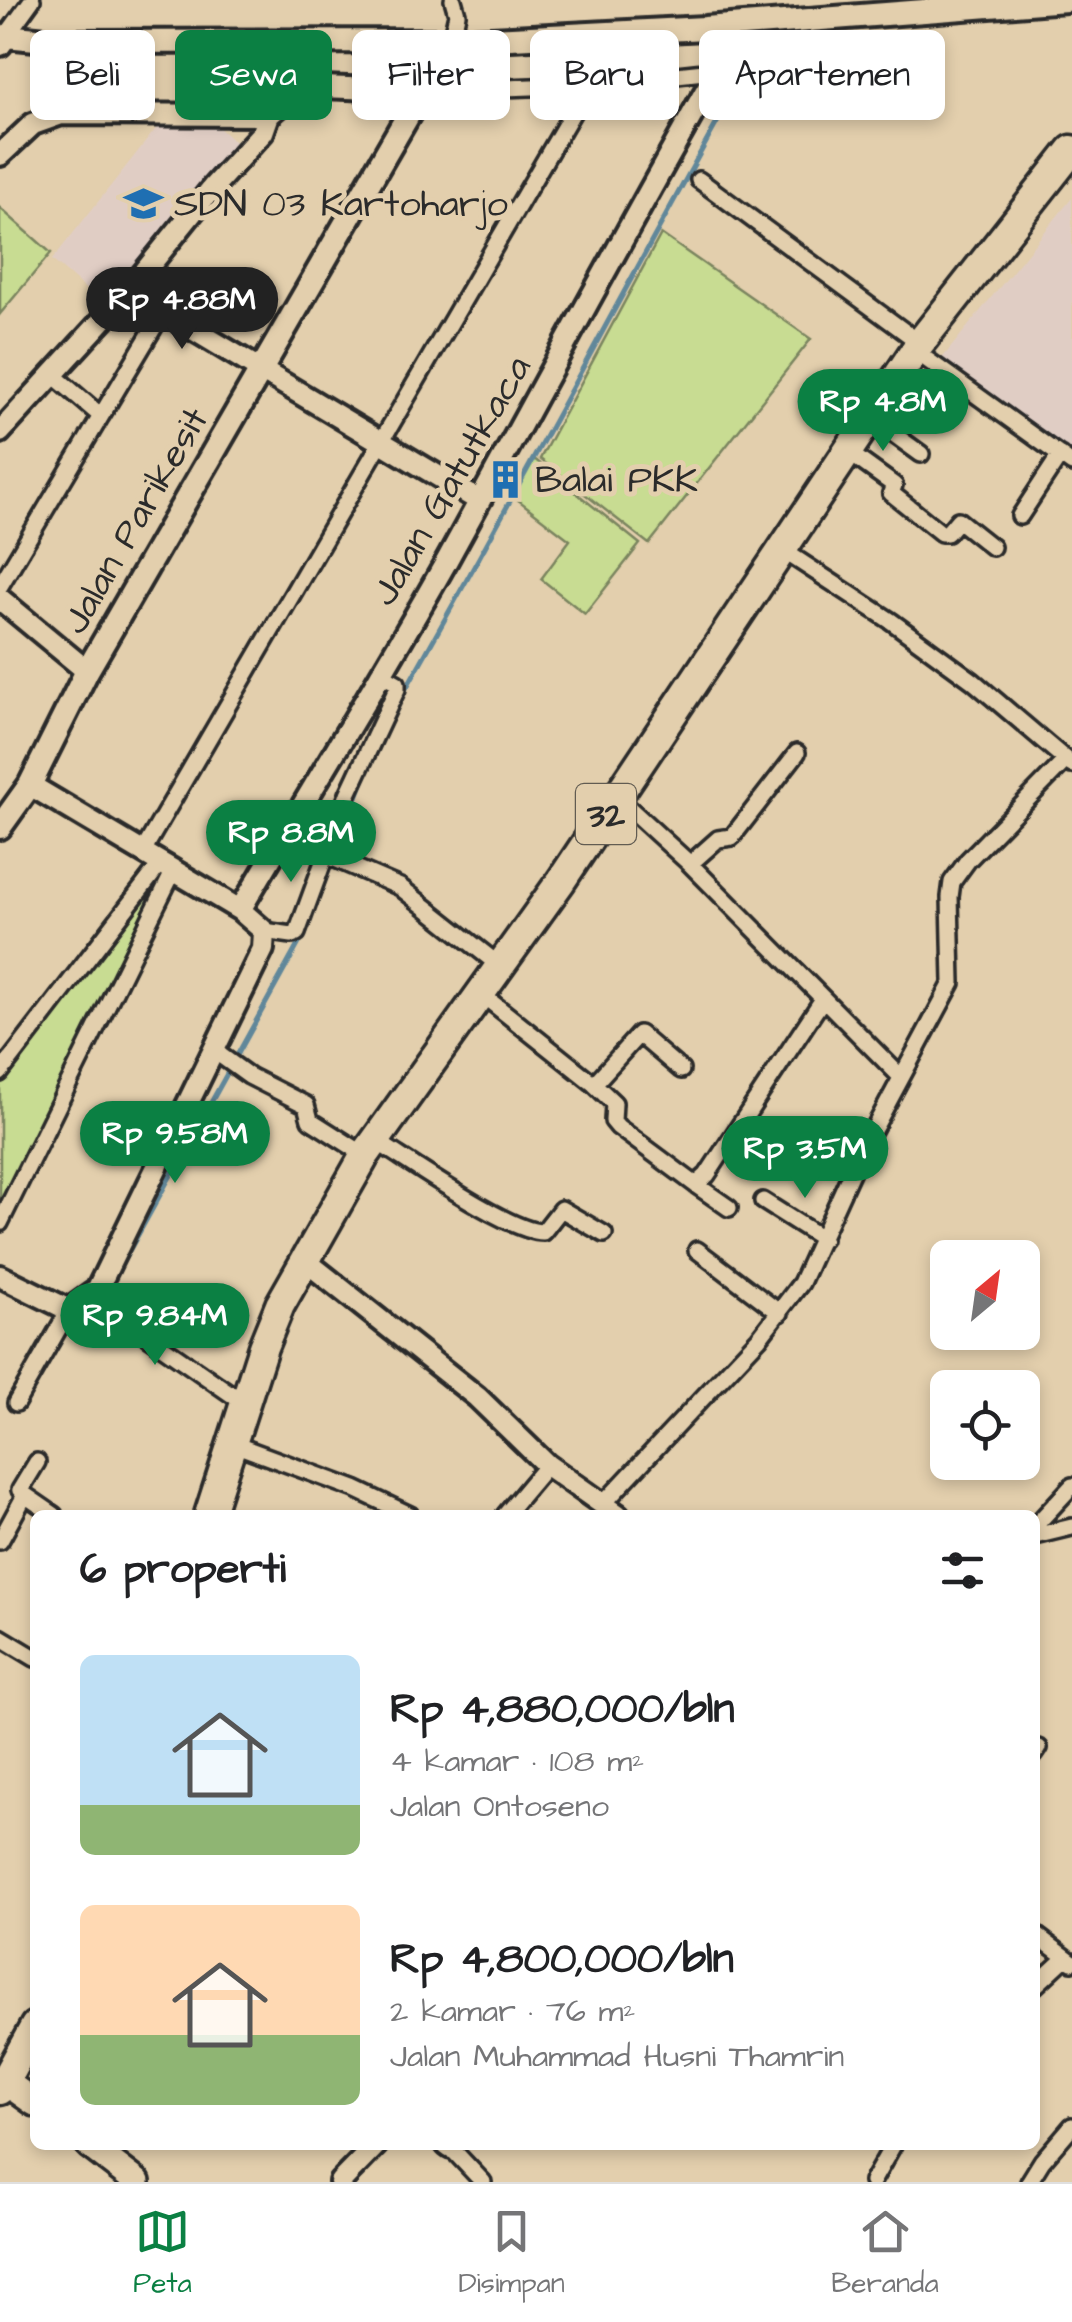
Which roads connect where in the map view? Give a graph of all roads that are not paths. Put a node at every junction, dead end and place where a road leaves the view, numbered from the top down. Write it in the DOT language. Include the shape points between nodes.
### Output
graph roads {
  1 [pos="32,0"];
  2 [pos="453,0"];
  3 [pos="1066,0"];
  4 [pos="454,30"];
  5 [pos="634,30"];
  6 [pos="3,40"];
  7 [pos="352,42"];
  8 [pos="699,103"];
  9 [pos="175,115"];
  10 [pos="268,120"];
  11 [pos="407,120"];
  12 [pos="567,120"];
  13 [pos="1072,150"];
  14 [pos="0,155"];
  15 [pos="699,180"];
  16 [pos="129,291"];
  17 [pos="163,312"];
  18 [pos="918,347"];
  19 [pos="260,371"];
  20 [pos="52,374"];
  21 [pos="102,416"];
  22 [pos="870,417"];
  23 [pos="0,432"];
  24 [pos="382,443"];
  25 [pos="847,451"];
  26 [pos="922,454"];
  27 [pos="1066,460"];
  28 [pos="478,500"];
  29 [pos="1020,516"];
  30 [pos="992,547"];
  31 [pos="782,548"];
  32 [pos="0,586"];
  33 [pos="0,598"];
  34 [pos="87,670"];
  35 [pos="380,673"];
  36 [pos="797,752"];
  37 [pos="1069,763"];
  38 [pos="30,786"];
  39 [pos="618,798"];
  40 [pos="1,824"];
  41 [pos="143,851"];
  42 [pos="332,857"];
  43 [pos="690,864"];
  44 [pos="168,867"];
  45 [pos="240,910"];
  46 [pos="264,940"];
  47 [pos="500,966"];
  48 [pos="480,993"];
  49 [pos="824,999"];
  50 [pos="213,1050"];
  51 [pos="681,1070"];
  52 [pos="0,1073"];
  53 [pos="901,1077"];
  54 [pos="594,1084"];
  55 [pos="371,1148"];
  56 [pos="696,1185"];
  57 [pos="763,1201"];
  58 [pos="729,1208"];
  59 [pos="0,1222"];
  60 [pos="604,1234"];
  61 [pos="822,1238"];
  62 [pos="697,1250"];
  63 [pos="303,1259"];
  64 [pos="0,1276"];
  65 [pos="90,1297"];
  66 [pos="69,1310"];
  67 [pos="780,1313"];
  68 [pos="16,1403"];
  69 [pos="244,1403"];
  70 [pos="231,1443"];
  71 [pos="37,1462"];
  72 [pos="547,1465"];
  73 [pos="1072,1486"];
  74 [pos="26,1495"];
  75 [pos="611,1509"];
  76 [pos="47,1510"];
  77 [pos="211,1510"];
  78 [pos="399,1510"];
  79 [pos="509,1510"];
  80 [pos="1040,1521"];
  81 [pos="5,1522"];
  82 [pos="1072,1526"];
  83 [pos="1040,1535"];
  84 [pos="0,1542"];
  85 [pos="0,1637"];
  86 [pos="30,1655"];
  87 [pos="1040,1938"];
  88 [pos="1068,1961"];
  89 [pos="1040,1982"];
  90 [pos="30,2034"];
  91 [pos="2,2080"];
  92 [pos="30,2100"];
  93 [pos="1072,2126"];
  94 [pos="95,2150"];
  95 [pos="371,2150"];
  96 [pos="454,2150"];
  97 [pos="890,2150"];
  98 [pos="137,2182"];
  99 [pos="340,2182"];
  100 [pos="483,2182"];
  101 [pos="872,2182"];
  102 [pos="1029,2182"];
  1 -- 6 [label="street"];
  2 -- 4 [label="street"];
  3 -- 5 [label="main road"];
  6 -- 7 [label="main road"];
  8 -- 28 [label="street, Jalan Gatutkaca"];
  9 -- 14 [label="street" via="61,114 33,124"];
  10 -- 16 [label="street"];
  11 -- 19 [label="main road, Jalan Parikesit"];
  12 -- 24 [label="street"];
  13 -- 18 [label="highway, 32"];
  15 -- 18 [label="street"];
  16 -- 17 [label="street"];
  16 -- 20 [label="street"];
  17 -- 19 [label="street"];
  17 -- 21 [label="street"];
  18 -- 22 [label="highway, 32"];
  18 -- 27 [label="street"];
  19 -- 24 [label="street"];
  19 -- 34 [label="main road, Jalan Parikesit"];
  20 -- 21 [label="street"];
  20 -- 23 [label="street"];
  21 -- 32 [label="street"];
  22 -- 25 [label="highway, 32"];
  22 -- 26 [label="street"];
  24 -- 28 [label="street"];
  24 -- 41 [label="street"];
  25 -- 30 [label="street" via="894,485 891,494 941,533 958,520"];
  25 -- 31 [label="highway, 32"];
  27 -- 29 [label="street"];
  28 -- 35 [label="street, Jalan Gatutkaca"];
  31 -- 37 [label="street" via="973,680"];
  31 -- 39 [label="highway, 32"];
  33 -- 34 [label="street"];
  34 -- 38 [label="main road, Jalan Parikesit"];
  35 -- 42 [label="street" via="397,688 348,794"];
  35 -- 45 [label="street, Jalan Gatutkaca"];
  36 -- 43 [label="street" via="732,837 712,843"];
  37 -- 53 [label="street" via="952,882 952,983"];
  38 -- 40 [label="main road, Jalan Parikesit"];
  38 -- 41 [label="street"];
  39 -- 43 [label="street"];
  39 -- 47 [label="highway, 32"];
  41 -- 44 [label="street"];
  42 -- 46 [label="street" via="297,933"];
  42 -- 47 [label="street" via="400,887"];
  43 -- 49 [label="street"];
  44 -- 45 [label="street"];
  44 -- 52 [label="street"];
  44 -- 59 [label="street" via="128,970"];
  45 -- 46 [label="street"];
  46 -- 50 [label="street"];
  47 -- 48 [label="highway, 32"];
  48 -- 54 [label="street"];
  48 -- 55 [label="highway, 32"];
  49 -- 53 [label="street"];
  49 -- 56 [label="street"];
  50 -- 55 [label="street" via="306,1104 310,1120"];
  50 -- 65 [label="street"];
  51 -- 54 [label="street" via="639,1034"];
  53 -- 61 [label="street"];
  54 -- 56 [label="street" via="614,1103 618,1127"];
  55 -- 60 [label="street" via="531,1230 543,1232 561,1209"];
  55 -- 63 [label="highway, 32"];
  56 -- 58 [label="street"];
  57 -- 61 [label="street"];
  61 -- 67 [label="street"];
  62 -- 67 [label="street"];
  63 -- 69 [label="highway, 32"];
  63 -- 72 [label="street" via="478,1397"];
  64 -- 66 [label="street"];
  65 -- 66 [label="street"];
  65 -- 69 [label="street"];
  66 -- 68 [label="street"];
  67 -- 75 [label="street"];
  69 -- 70 [label="highway, 32"];
  70 -- 77 [label="highway, 32"];
  70 -- 78 [label="street"];
  71 -- 74 [label="street" via="20,1490"];
  72 -- 75 [label="street"];
  72 -- 79 [label="street"];
  73 -- 80 [label="street"];
  74 -- 76 [label="street"];
  74 -- 81 [label="street"];
  81 -- 84 [label="street"];
  82 -- 83 [label="street"];
  85 -- 86 [label="street"];
  87 -- 88 [label="street"];
  88 -- 89 [label="street"];
  90 -- 91 [label="highway"];
  91 -- 92 [label="main road"];
  93 -- 102 [label="street"];
  94 -- 98 [label="main road"];
  95 -- 99 [label="street"];
  96 -- 100 [label="street"];
  97 -- 101 [label="street"];
}
